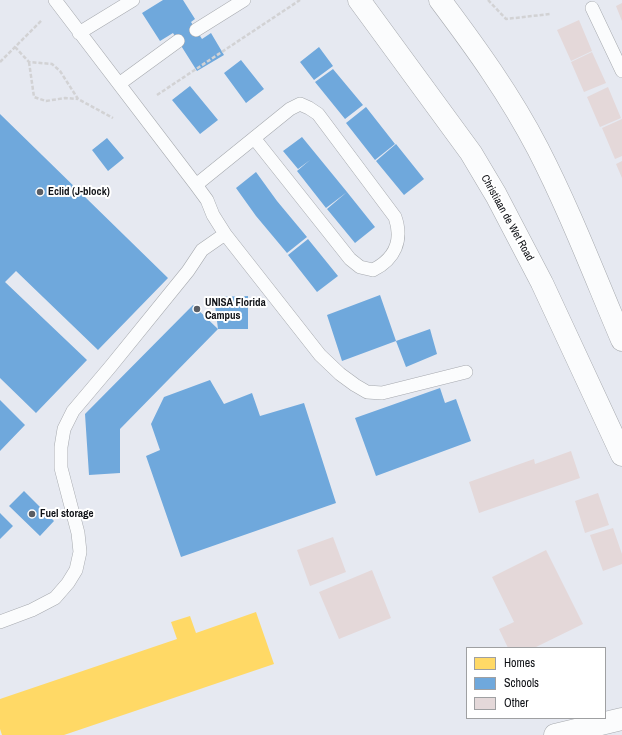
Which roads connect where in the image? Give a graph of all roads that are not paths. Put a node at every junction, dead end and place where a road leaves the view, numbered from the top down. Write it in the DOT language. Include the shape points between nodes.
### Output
graph roads {
  1 [pos="55,0"];
  2 [pos="133,0"];
  3 [pos="244,0"];
  4 [pos="359,0"];
  5 [pos="440,0"];
  6 [pos="592,8"];
  7 [pos="196,30"];
  8 [pos="79,33"];
  9 [pos="178,41"];
  10 [pos="622,71"];
  11 [pos="118,84"];
  12 [pos="254,138"];
  13 [pos="196,184"];
  14 [pos="225,234"];
  15 [pos="622,340"];
  16 [pos="466,372"];
  17 [pos="622,455"];
  18 [pos="0,622"];
  19 [pos="622,720"];
  20 [pos="554,735"];
  1 -- 8 [label="lane"];
  2 -- 8 [label="lane"];
  3 -- 7 [label="lane"];
  4 -- 17 [label="main road, Christiaan de Wet Road" via="467,147 492,189 542,283"];
  5 -- 15 [label="main road" via="483,57 538,149"];
  6 -- 10 [label="lane"];
  8 -- 11 [label="lane"];
  9 -- 11 [label="lane"];
  11 -- 13 [label="lane"];
  12 -- 12 [label="lane" via="300,104 318,114 396,217 399,237 390,257 373,270 360,267 350,258"];
  12 -- 13 [label="lane"];
  13 -- 14 [label="lane"];
  14 -- 16 [label="lane" via="320,355 355,386 368,392 382,392"];
  14 -- 18 [label="lane" via="202,250 188,271 74,411 64,429 61,468 78,533 80,552 76,570 55,598"];
  19 -- 20 [label="main road"];
}
